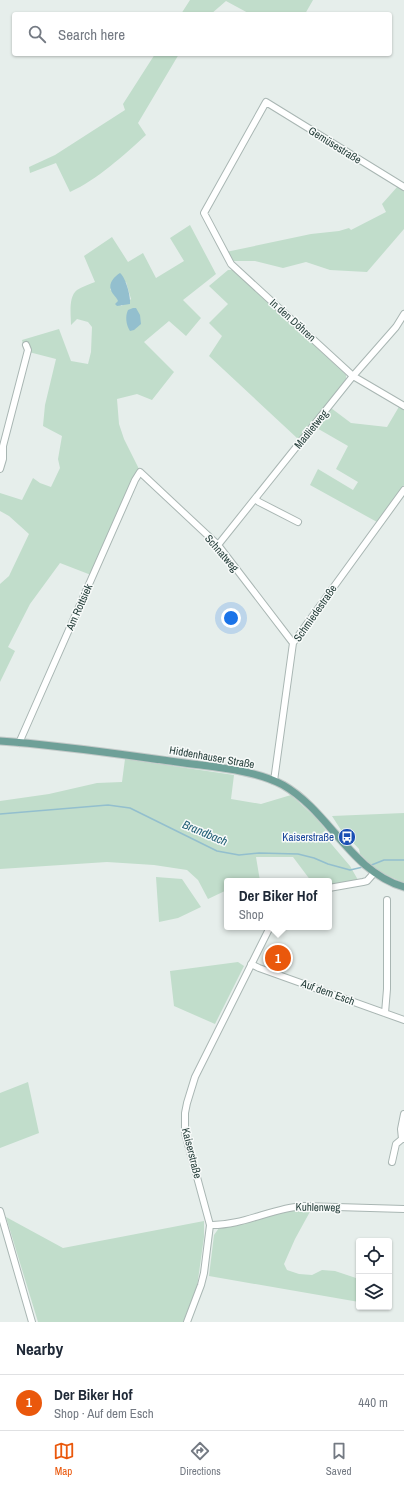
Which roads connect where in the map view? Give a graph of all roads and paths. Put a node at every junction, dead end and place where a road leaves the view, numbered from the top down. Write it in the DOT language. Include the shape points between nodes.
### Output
graph roads {
  1 [pos="404,187"];
  2 [pos="204,213"];
  3 [pos="404,314"];
  4 [pos="26,345"];
  5 [pos="353,376"];
  6 [pos="404,406"];
  7 [pos="0,469"];
  8 [pos="140,472"];
  9 [pos="404,490"];
  10 [pos="255,499"];
  11 [pos="298,522"];
  12 [pos="218,545"];
  13 [pos="293,643"];
  14 [pos="0,741"];
  15 [pos="19,743"];
  16 [pos="274,781"];
  17 [pos="372,872"];
  18 [pos="332,887"];
  19 [pos="404,887"];
  20 [pos="387,900"];
  21 [pos="268,930"];
  22 [pos="251,964"];
  23 [pos="385,1013"];
  24 [pos="404,1020"];
  25 [pos="404,1114"];
  26 [pos="403,1139"];
  27 [pos="392,1162"];
  28 [pos="404,1209"];
  29 [pos="0,1211"];
  30 [pos="210,1225"];
  31 [pos="32,1322"];
  32 [pos="187,1322"];
  1 -- 2 [label="street, Gemüsestraße" via="266,102"];
  2 -- 5 [label="street, In den Döhren" via="231,264"];
  3 -- 5 [label="street, Madlietweg" via="396,327"];
  4 -- 7 [label="street" via="28,350 3,446 4,459"];
  5 -- 6 [label="street, In den Döhren"];
  5 -- 10 [label="street, Madlietweg"];
  8 -- 12 [label="street, Schnatweg"];
  8 -- 15 [label="street, Am Rottsiek"];
  9 -- 13 [label="street, Schmiedestraße"];
  10 -- 11 [label="street"];
  10 -- 12 [label="street, Madlietweg"];
  12 -- 13 [label="street, Schnatweg"];
  13 -- 16 [label="street, Schmiedestraße"];
  14 -- 15 [label="main road, Hiddenhauser Straße"];
  15 -- 16 [label="main road, Hiddenhauser Straße" via="86,749 246,772"];
  16 -- 17 [label="main road, Hiddenhauser Straße" via="305,801"];
  17 -- 18 [label="street" via="367,881"];
  17 -- 19 [label="main road, Hiddenhauser Straße"];
  20 -- 23 [label="street"];
  21 -- 22 [label="street, Kaiserstraße"];
  22 -- 23 [label="street, Auf dem Esch"];
  22 -- 30 [label="street, Kaiserstraße" via="196,1077 185,1113 187,1141"];
  23 -- 24 [label="street, Auf dem Esch"];
  25 -- 26 [label="street" via="401,1129"];
  26 -- 27 [label="street" via="396,1144"];
  28 -- 30 [label="street, Kuhlenweg" via="290,1206 242,1220"];
  29 -- 31 [label="street"];
  30 -- 32 [label="street, Kaiserstraße" via="201,1285"];
}
